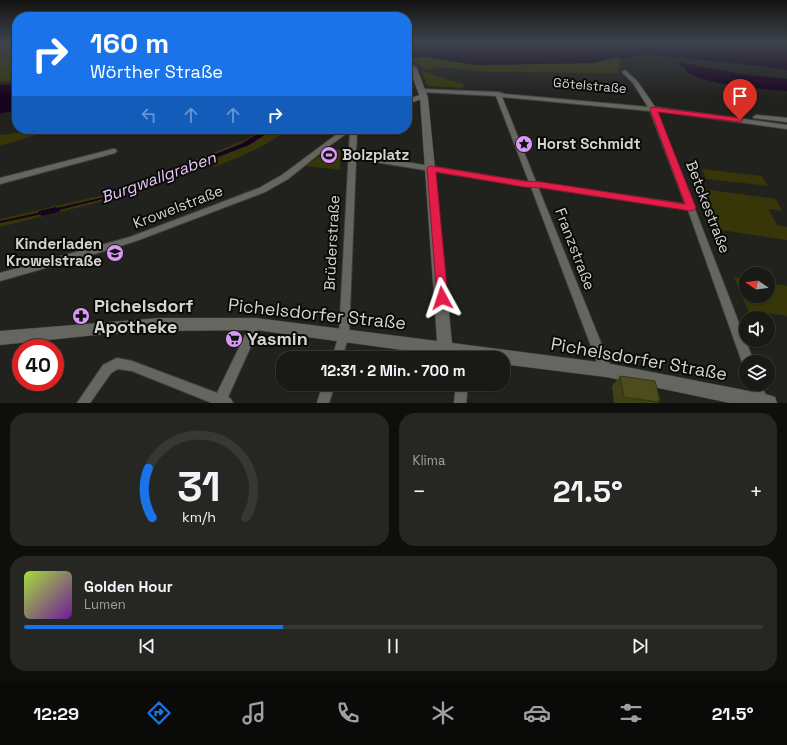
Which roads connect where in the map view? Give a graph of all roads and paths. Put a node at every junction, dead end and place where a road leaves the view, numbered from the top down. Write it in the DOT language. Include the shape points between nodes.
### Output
graph roads {
  1 [pos="412,67"];
  2 [pos="625,72"];
  3 [pos="423,94"];
  4 [pos="498,94"];
  5 [pos="412,100"];
  6 [pos="652,106"];
  7 [pos="680,112"];
  8 [pos="787,120"];
  9 [pos="787,126"];
  10 [pos="342,134"];
  11 [pos="354,134"];
  12 [pos="113,151"];
  13 [pos="353,156"];
  14 [pos="431,169"];
  15 [pos="0,181"];
  16 [pos="533,184"];
  17 [pos="691,208"];
  18 [pos="0,277"];
  19 [pos="256,324"];
  20 [pos="344,335"];
  21 [pos="0,338"];
  22 [pos="445,348"];
  23 [pos="339,351"];
  24 [pos="745,355"];
  25 [pos="606,370"];
  26 [pos="327,391"];
  27 [pos="461,391"];
  28 [pos="759,391"];
  29 [pos="222,402"];
  30 [pos="82,403"];
  31 [pos="324,403"];
  32 [pos="460,403"];
  33 [pos="765,403"];
  1 -- 3 [label="street"];
  2 -- 6 [label="street, Betckestraße"];
  3 -- 4 [label="street, Götelstraße"];
  3 -- 5 [label="street"];
  3 -- 14 [label="street"];
  4 -- 6 [label="street, Götelstraße"];
  4 -- 16 [label="street, Franzstraße"];
  6 -- 7 [label="street, Götelstraße"];
  6 -- 17 [label="street, Betckestraße"];
  7 -- 8 [label="street" via="692,110"];
  7 -- 9 [label="street, Götelstraße"];
  10 -- 18 [label="street, Krowelstraße" via="278,182 262,190 133,239"];
  11 -- 13 [label="street, Brüderstraße"];
  12 -- 15 [label="street"];
  13 -- 14 [label="street"];
  13 -- 20 [label="street, Brüderstraße"];
  14 -- 16 [label="street"];
  14 -- 22 [label="street"];
  16 -- 17 [label="street"];
  16 -- 25 [label="street, Franzstraße"];
  17 -- 24 [label="street, Betckestraße"];
  19 -- 20 [label="street, Pichelsdorfer Straße"];
  19 -- 21 [label="street, Pichelsdorfer Straße" via="130,326"];
  19 -- 29 [label="street"];
  20 -- 22 [label="street, Pichelsdorfer Straße"];
  20 -- 23 [label="street, Brüderstraße"];
  22 -- 25 [label="street, Pichelsdorfer Straße"];
  25 -- 33 [label="street, Pichelsdorfer Straße"];
  26 -- 31 [label="street"];
  27 -- 32 [label="street"];
  28 -- 33 [label="street"];
  29 -- 30 [label="street" via="132,366 117,363 107,369"];
}
